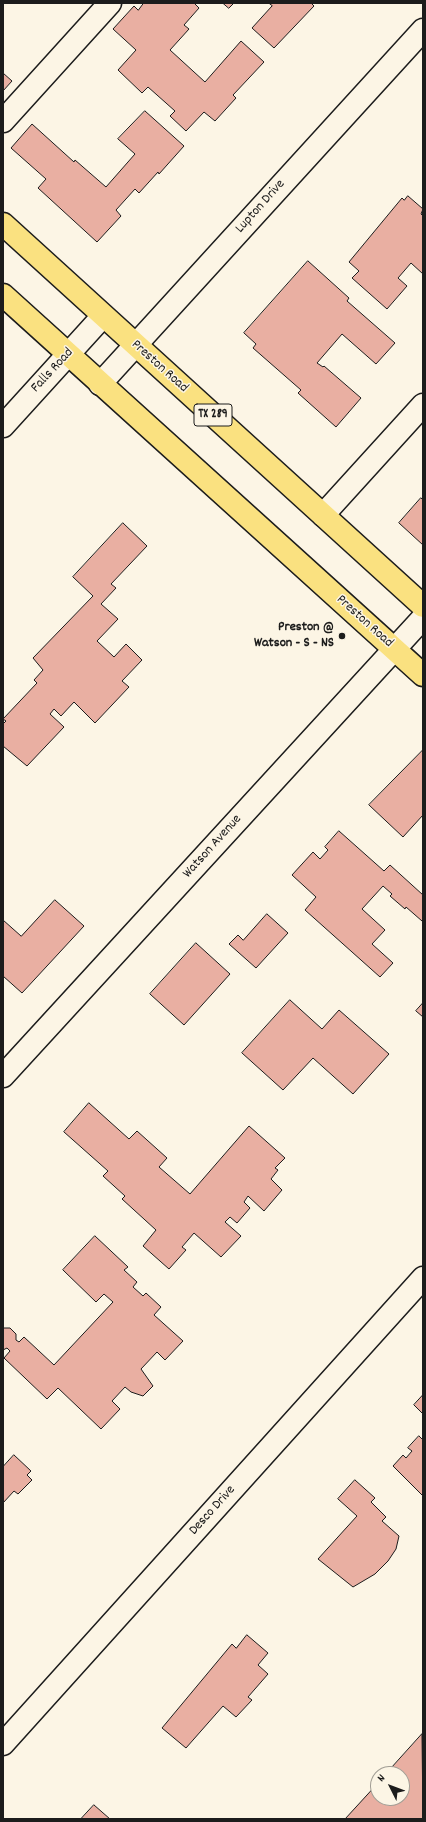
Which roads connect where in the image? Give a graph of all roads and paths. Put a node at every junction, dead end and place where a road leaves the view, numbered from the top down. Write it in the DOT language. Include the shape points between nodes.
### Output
graph roads {
  1 [pos="110,3"];
  2 [pos="423,30"];
  3 [pos="3,121"];
  4 [pos="3,224"];
  5 [pos="3,295"];
  6 [pos="103,316"];
  7 [pos="135,345"];
  8 [pos="68,355"];
  9 [pos="100,384"];
  10 [pos="423,405"];
  11 [pos="3,426"];
  12 [pos="323,516"];
  13 [pos="423,606"];
  14 [pos="423,618"];
  15 [pos="394,649"];
  16 [pos="423,675"];
  17 [pos="3,1076"];
  18 [pos="423,1278"];
  19 [pos="3,1744"];
  1 -- 3 [label="street"];
  2 -- 7 [label="street, Lupton Drive"];
  4 -- 6 [label="main road, Preston Road / TX 289"];
  5 -- 8 [label="main road, Preston Road"];
  6 -- 7 [label="main road, Preston Road / TX 289"];
  6 -- 8 [label="street, Falls Road"];
  7 -- 9 [label="street, Lupton Drive"];
  7 -- 12 [label="main road, Preston Road / TX 289"];
  8 -- 9 [label="main road, Preston Road"];
  8 -- 11 [label="street, Falls Road"];
  9 -- 15 [label="main road, Preston Road"];
  10 -- 12 [label="street"];
  12 -- 13 [label="main road, Preston Road / TX 289"];
  14 -- 15 [label="street, Watson Avenue"];
  15 -- 16 [label="main road, Preston Road"];
  15 -- 17 [label="street, Watson Avenue"];
  18 -- 19 [label="street, Desco Drive"];
}
